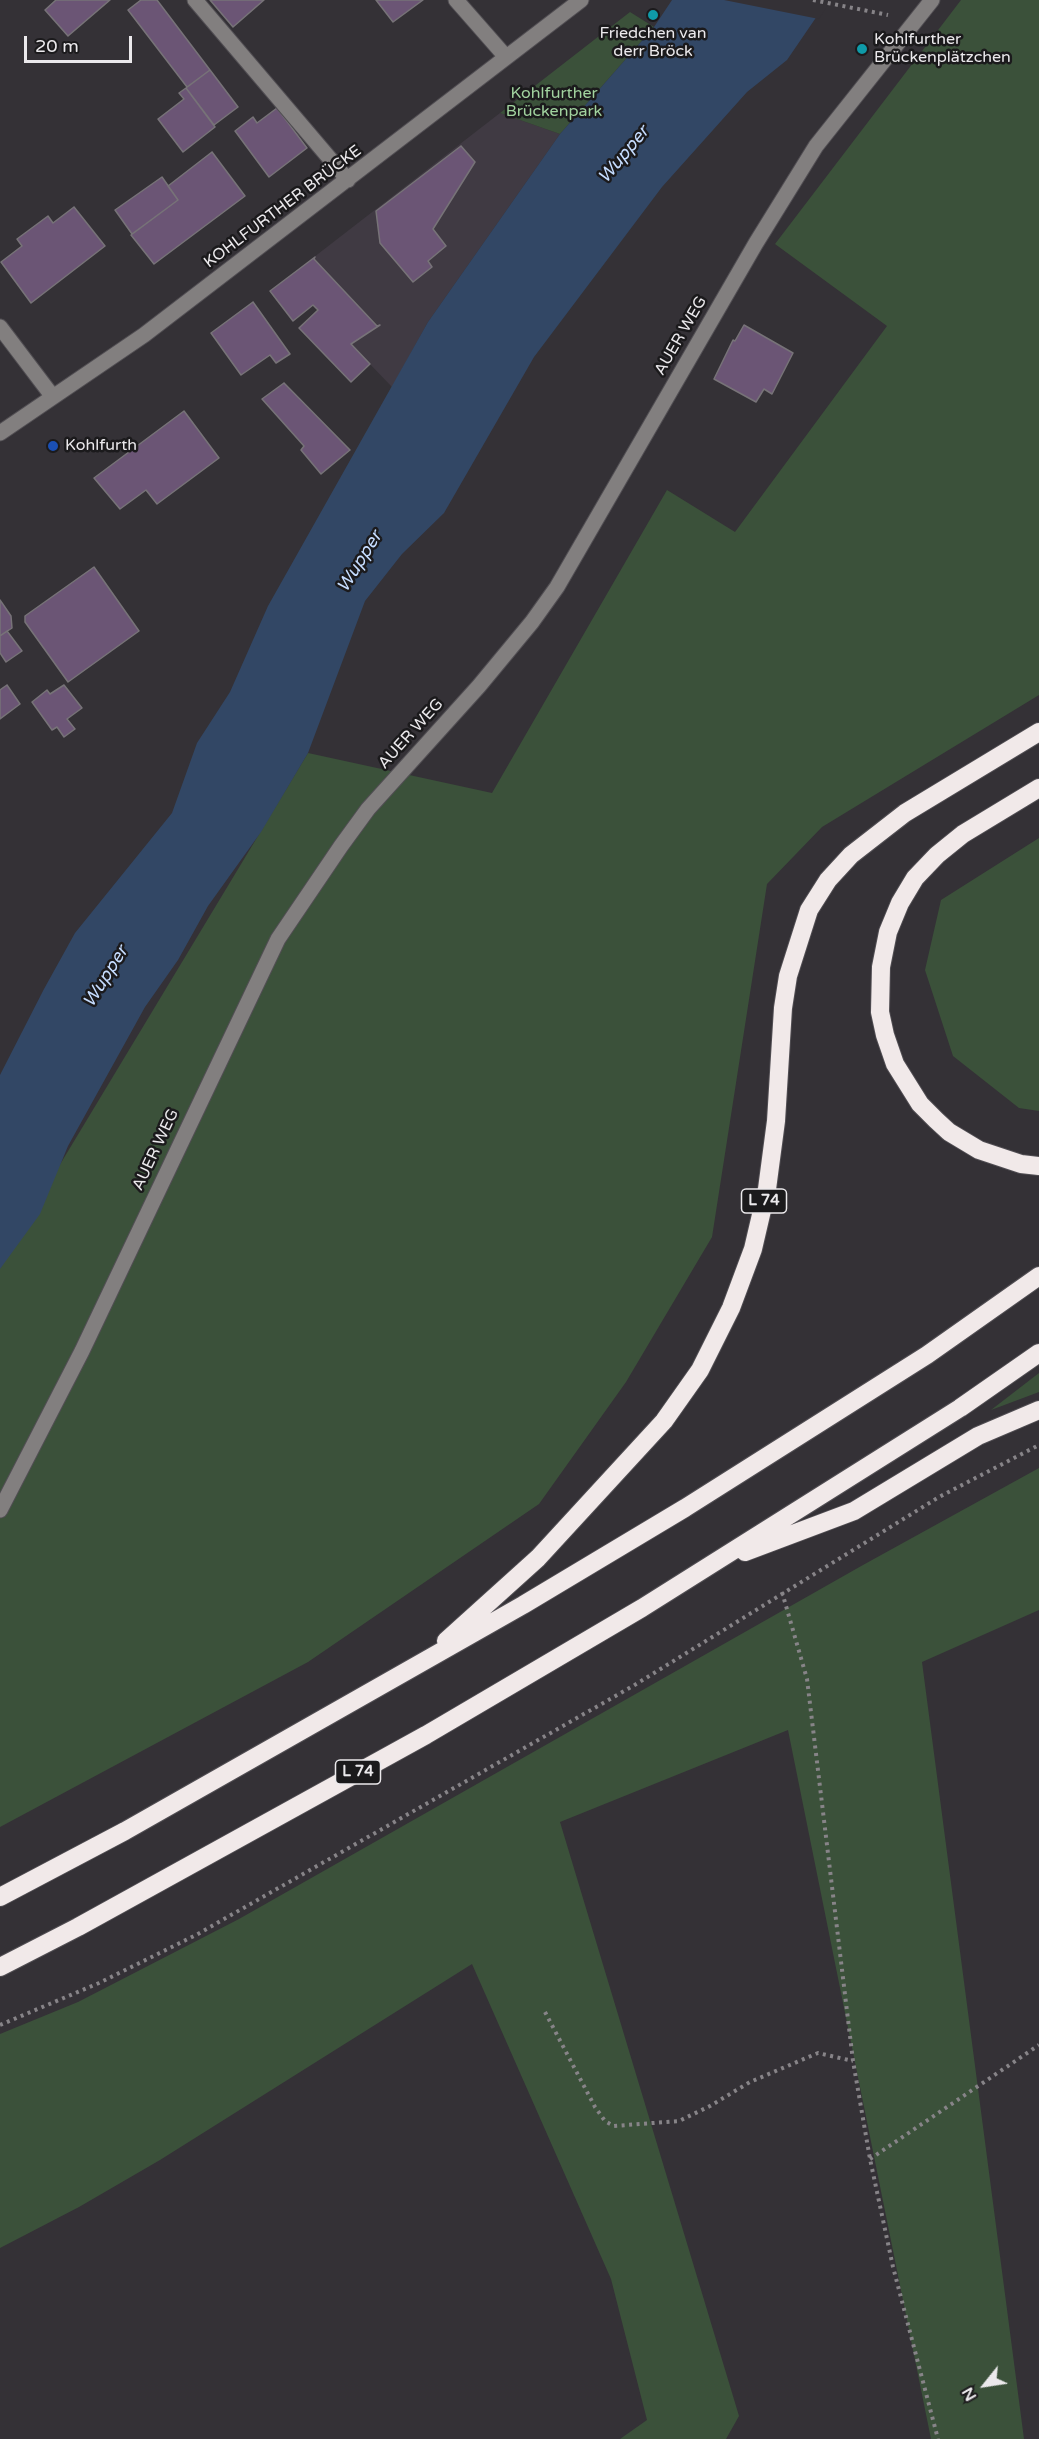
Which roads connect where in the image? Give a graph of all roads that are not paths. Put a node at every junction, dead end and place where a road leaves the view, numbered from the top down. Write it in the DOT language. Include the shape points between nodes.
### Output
graph roads {
  1 [pos="195,0"];
  2 [pos="456,0"];
  3 [pos="581,0"];
  4 [pos="932,0"];
  5 [pos="506,57"];
  6 [pos="348,180"];
  7 [pos="0,327"];
  8 [pos="53,397"];
  9 [pos="0,433"];
  10 [pos="1039,732"];
  11 [pos="1039,788"];
  12 [pos="1039,1166"];
  13 [pos="1039,1276"];
  14 [pos="1039,1353"];
  15 [pos="1039,1410"];
  16 [pos="0,1510"];
  17 [pos="710,1565"];
  18 [pos="419,1666"];
  19 [pos="0,1897"];
  20 [pos="0,1968"];
  1 -- 6 [label="street"];
  2 -- 5 [label="street"];
  3 -- 5 [label="street, KOHLFURTHER BRÜCKE"];
  4 -- 16 [label="street, AUER WEG" via="816,146 557,587 479,686 368,809 278,939 82,1351"];
  5 -- 6 [label="street, KOHLFURTHER BRÜCKE"];
  6 -- 8 [label="street, KOHLFURTHER BRÜCKE" via="144,335"];
  7 -- 8 [label="street"];
  8 -- 9 [label="street, KOHLFURTHER BRÜCKE"];
  10 -- 18 [label="highway, L 74" via="904,813 851,855 828,880 809,910 788,976 769,1178 753,1249 731,1308 700,1370 664,1421 538,1558"];
  11 -- 12 [label="highway" via="963,834 915,878 888,932 881,967 880,1012 895,1064 920,1104 936,1120 979,1150"];
  13 -- 18 [label="highway, L 74" via="927,1355 694,1502"];
  14 -- 17 [label="highway, L 74" via="960,1408"];
  15 -- 17 [label="highway, L 74" via="978,1436 854,1511"];
  17 -- 20 [label="highway, L 74" via="426,1735"];
  18 -- 19 [label="highway, L 74"];
}
